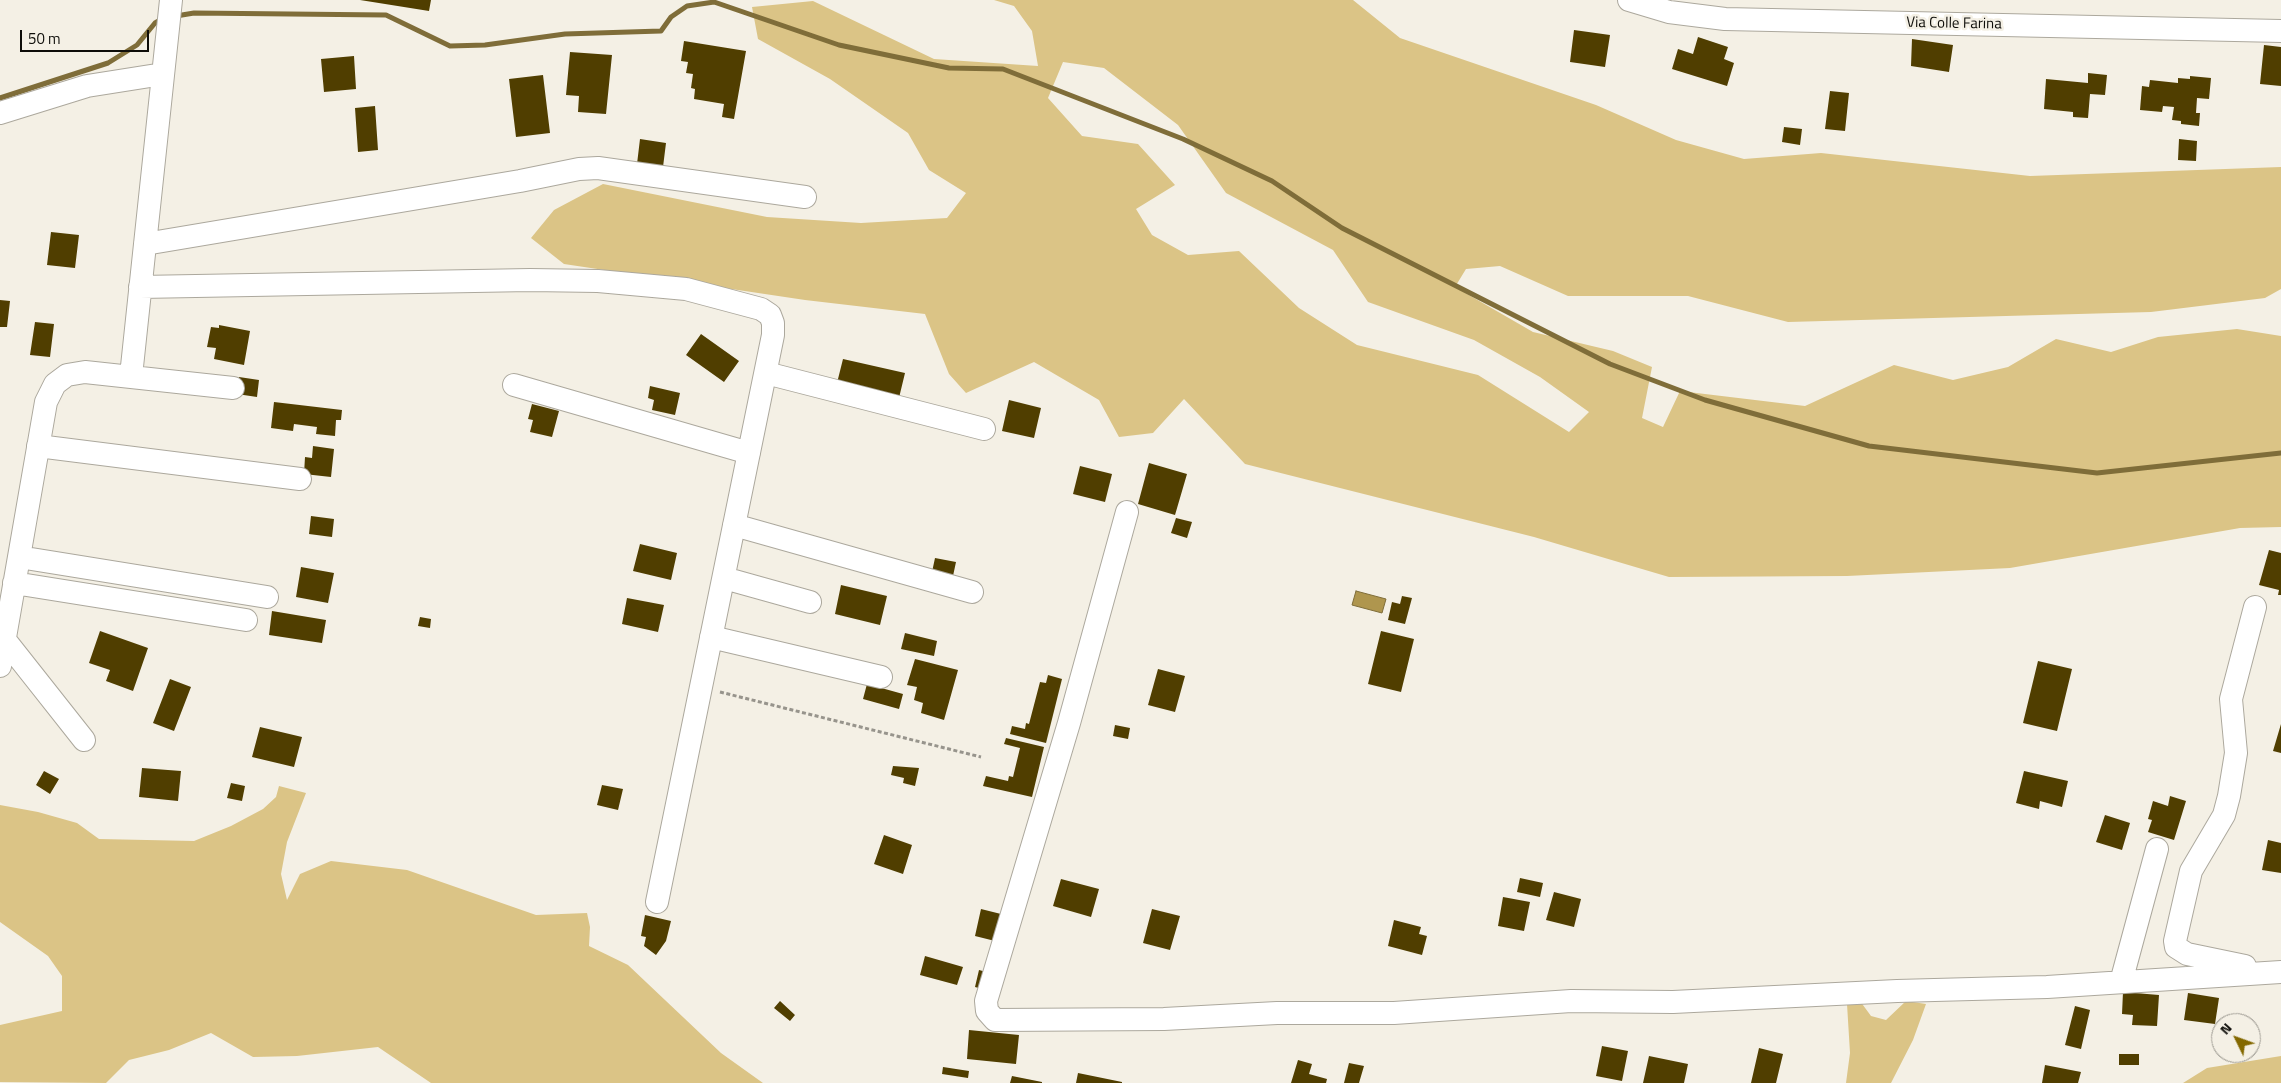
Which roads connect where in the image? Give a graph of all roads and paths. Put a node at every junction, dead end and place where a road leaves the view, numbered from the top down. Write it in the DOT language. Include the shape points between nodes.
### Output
graph roads {
  1 [pos="1629,0"];
  2 [pos="171,3"];
  3 [pos="2281,31"];
  4 [pos="163,74"];
  5 [pos="0,113"];
  6 [pos="804,197"];
  7 [pos="145,244"];
  8 [pos="140,287"];
  9 [pos="766,373"];
  10 [pos="131,376"];
  11 [pos="514,385"];
  12 [pos="234,388"];
  13 [pos="984,429"];
  14 [pos="38,446"];
  15 [pos="749,453"];
  16 [pos="300,479"];
  17 [pos="1127,512"];
  18 [pos="734,525"];
  19 [pos="19,557"];
  20 [pos="724,578"];
  21 [pos="14,583"];
  22 [pos="972,592"];
  23 [pos="267,597"];
  24 [pos="810,602"];
  25 [pos="2255,607"];
  26 [pos="246,620"];
  27 [pos="711,637"];
  28 [pos="5,640"];
  29 [pos="0,666"];
  30 [pos="881,677"];
  31 [pos="701,687"];
  32 [pos="84,740"];
  33 [pos="981,757"];
  34 [pos="2157,849"];
  35 [pos="657,902"];
  36 [pos="2277,972"];
  37 [pos="2121,982"];
  1 -- 3 [label="street, Via Colle Farina" via="1668,12 1725,18"];
  2 -- 4 [label="street"];
  4 -- 5 [label="street" via="87,86"];
  4 -- 7 [label="street"];
  6 -- 7 [label="street" via="598,168 578,169"];
  7 -- 8 [label="street"];
  8 -- 9 [label="street" via="530,280 598,281 686,289 761,309 770,315 774,329"];
  8 -- 10 [label="street"];
  9 -- 13 [label="street"];
  9 -- 15 [label="street"];
  10 -- 12 [label="street"];
  10 -- 14 [label="street" via="85,372 60,378 46,402"];
  11 -- 15 [label="street"];
  14 -- 16 [label="street"];
  14 -- 19 [label="street"];
  15 -- 18 [label="street"];
  17 -- 37 [label="street" via="986,1001 987,1011 995,1020 1394,1013 1571,1001 1673,1002"];
  18 -- 20 [label="street"];
  18 -- 22 [label="street"];
  19 -- 21 [label="street"];
  19 -- 23 [label="street"];
  20 -- 24 [label="street"];
  20 -- 27 [label="street"];
  21 -- 26 [label="street"];
  21 -- 28 [label="street"];
  25 -- 36 [label="street" via="2231,699 2236,754 2229,796 2221,821 2191,871 2175,941 2176,946 2187,954"];
  27 -- 30 [label="street"];
  27 -- 31 [label="street"];
  28 -- 29 [label="street"];
  28 -- 32 [label="street"];
  31 -- 33 [label="path"];
  31 -- 35 [label="street"];
  34 -- 37 [label="street"];
  36 -- 37 [label="street"];
}
